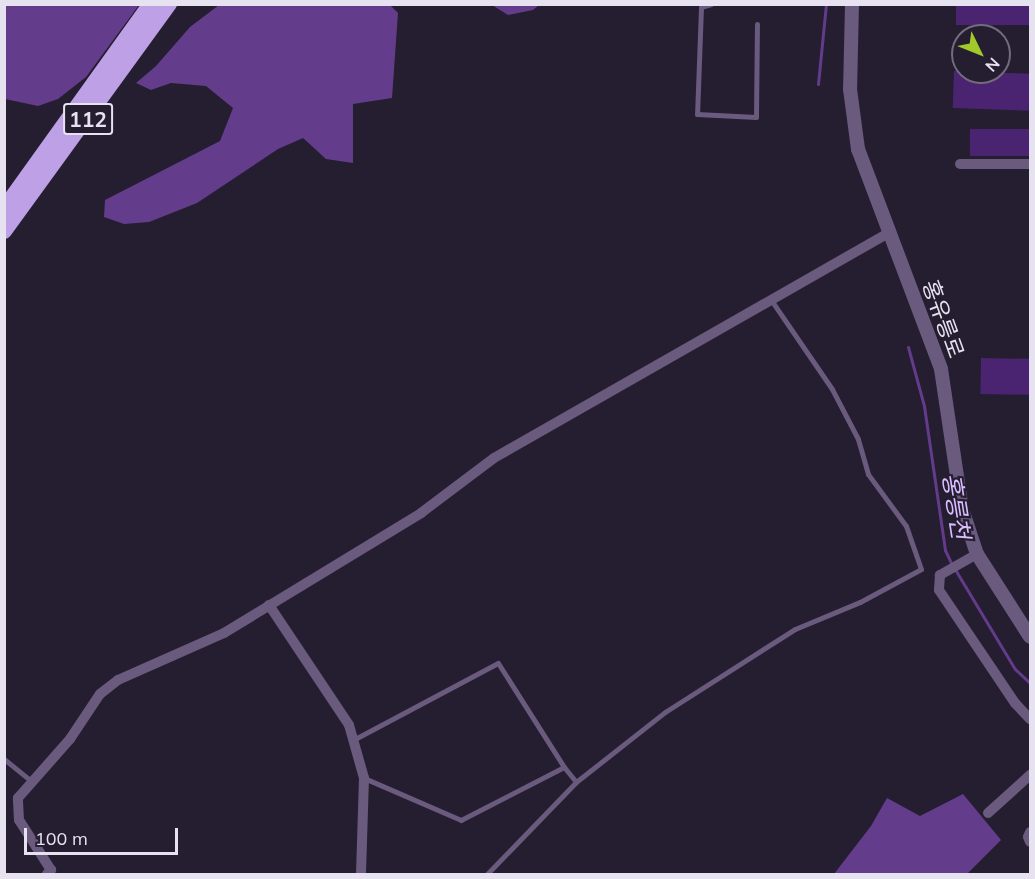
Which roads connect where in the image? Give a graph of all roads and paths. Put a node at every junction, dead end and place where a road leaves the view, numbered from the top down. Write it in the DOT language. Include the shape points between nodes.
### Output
graph roads {
  1 [pos="151,4"];
  2 [pos="169,4"];
  3 [pos="711,4"];
  4 [pos="852,4"];
  5 [pos="757,24"];
  6 [pos="960,164"];
  7 [pos="1030,164"];
  8 [pos="4,209"];
  9 [pos="4,231"];
  10 [pos="884,235"];
  11 [pos="771,300"];
  12 [pos="977,554"];
  13 [pos="269,605"];
  14 [pos="1030,637"];
  15 [pos="1030,719"];
  16 [pos="353,740"];
  17 [pos="4,759"];
  18 [pos="564,767"];
  19 [pos="1030,775"];
  20 [pos="364,778"];
  21 [pos="33,782"];
  22 [pos="576,782"];
  23 [pos="988,813"];
  24 [pos="1030,832"];
  25 [pos="1030,842"];
  26 [pos="50,873"];
  27 [pos="361,874"];
  28 [pos="487,874"];
  1 -- 8 [label="highway, 112"];
  2 -- 9 [label="highway, 112"];
  3 -- 5 [label="lane" via="701,7 698,114 756,117"];
  4 -- 10 [label="street, 홍유릉로" via="850,89 858,149"];
  6 -- 7 [label="street"];
  10 -- 11 [label="street"];
  10 -- 12 [label="street, 홍유릉로" via="941,369 962,509"];
  11 -- 13 [label="street" via="494,458 421,513"];
  11 -- 22 [label="lane" via="832,389 858,439 868,474 906,526 921,569 860,602 795,629 664,712"];
  12 -- 14 [label="street, 홍유릉로"];
  12 -- 15 [label="street" via="939,578 942,596"];
  13 -- 16 [label="street" via="349,725"];
  13 -- 21 [label="street" via="224,633 118,680 100,694 70,740"];
  16 -- 18 [label="lane" via="498,663"];
  16 -- 20 [label="street"];
  17 -- 21 [label="lane"];
  18 -- 20 [label="lane" via="461,820"];
  18 -- 22 [label="lane"];
  19 -- 23 [label="street"];
  20 -- 27 [label="street"];
  21 -- 26 [label="street" via="18,798 19,820"];
  22 -- 28 [label="lane"];
  24 -- 25 [label="street"];
}
